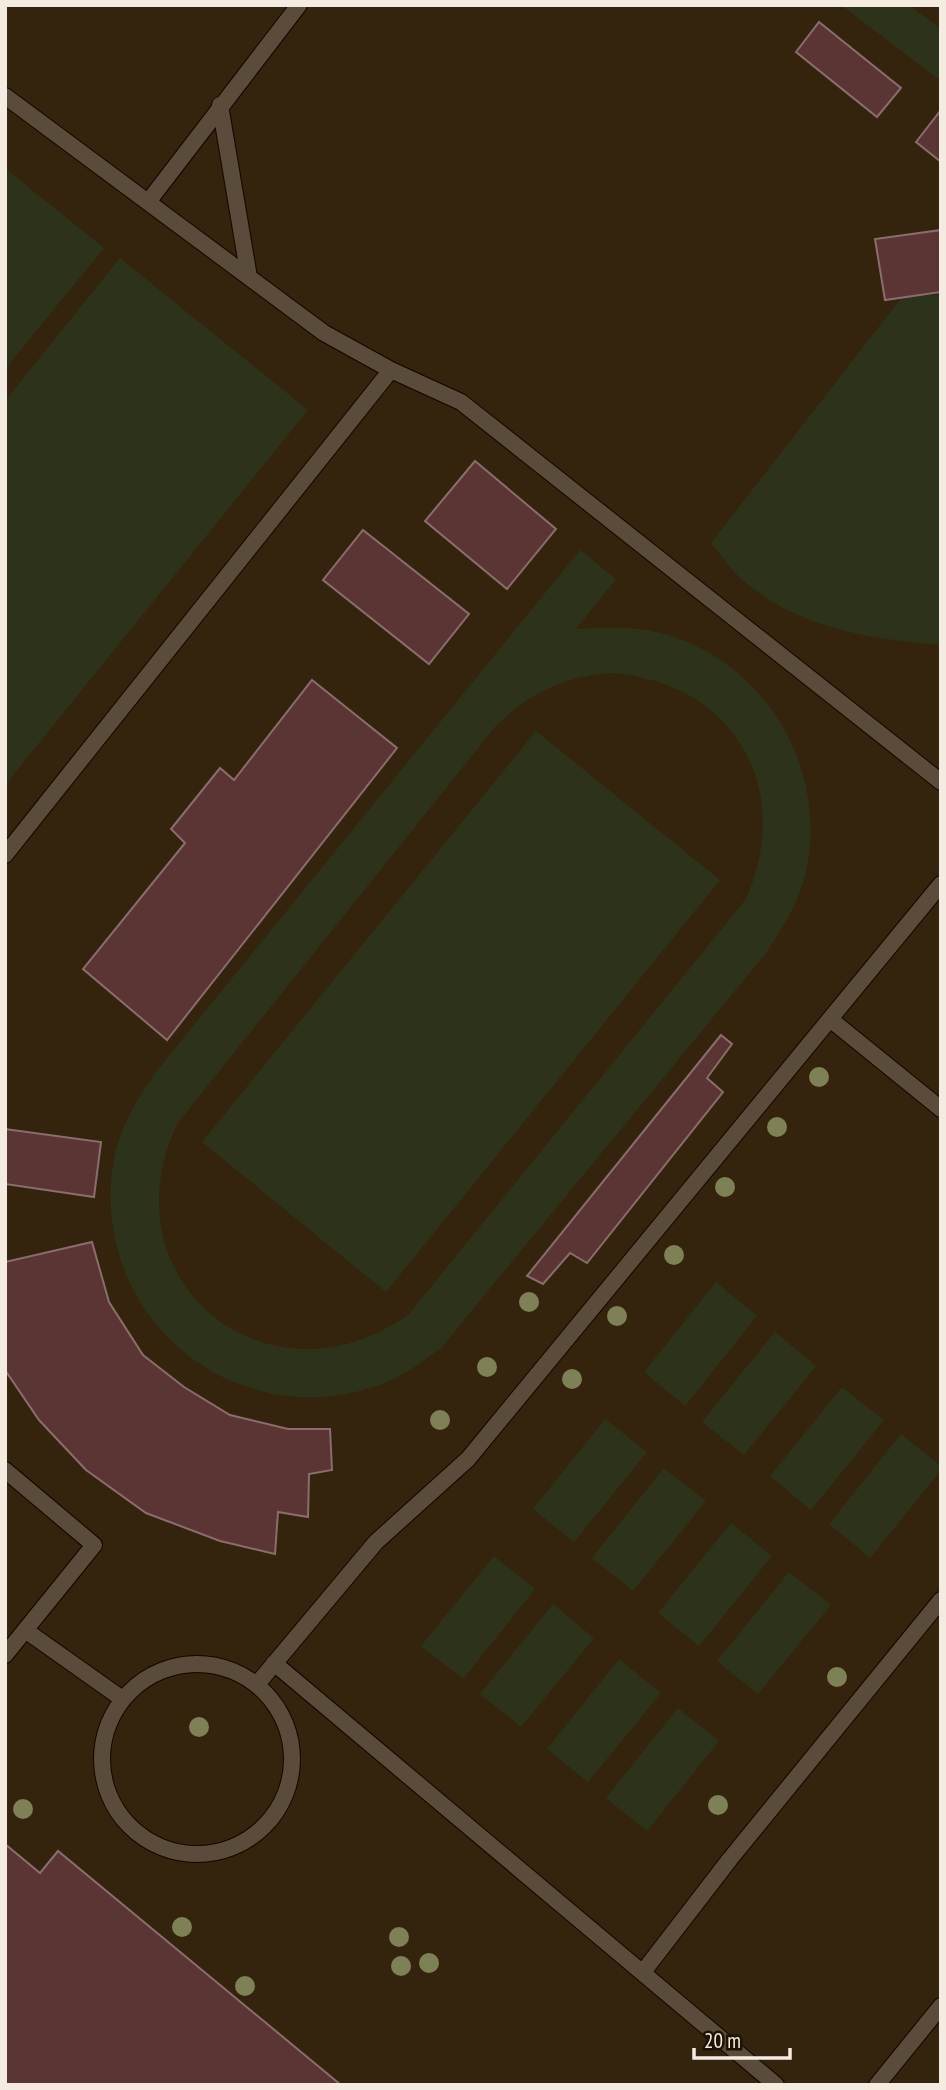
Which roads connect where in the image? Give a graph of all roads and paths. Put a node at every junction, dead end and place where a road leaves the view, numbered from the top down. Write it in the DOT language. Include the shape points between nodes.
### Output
graph roads {
  1 [pos="299,5"];
  2 [pos="5,96"];
  3 [pos="220,105"];
  4 [pos="148,202"];
  5 [pos="249,277"];
  6 [pos="391,370"];
  7 [pos="941,782"];
  8 [pos="5,855"];
  9 [pos="941,884"];
  10 [pos="830,1019"];
  11 [pos="941,1109"];
  12 [pos="5,1470"];
  13 [pos="941,1600"];
  14 [pos="25,1630"];
  15 [pos="5,1655"];
  16 [pos="274,1663"];
  17 [pos="258,1684"];
  18 [pos="121,1698"];
  19 [pos="643,1972"];
  20 [pos="941,2006"];
  21 [pos="776,2085"];
  22 [pos="877,2085"];
  1 -- 3 [label="lane"];
  2 -- 4 [label="lane"];
  3 -- 4 [label="lane"];
  3 -- 5 [label="lane"];
  4 -- 5 [label="lane"];
  5 -- 6 [label="lane" via="324,333"];
  6 -- 7 [label="lane" via="461,402"];
  6 -- 8 [label="lane"];
  9 -- 10 [label="lane"];
  10 -- 11 [label="lane"];
  10 -- 16 [label="lane" via="468,1459 376,1542"];
  12 -- 14 [label="lane" via="94,1545"];
  13 -- 19 [label="lane"];
  14 -- 15 [label="lane"];
  14 -- 18 [label="lane"];
  16 -- 17 [label="lane"];
  16 -- 19 [label="lane"];
  17 -- 18 [label="lane" via="212,1663 162,1668"];
  17 -- 18 [label="lane" via="287,1724 293,1774 272,1820 232,1849 182,1854 136,1833 107,1793 102,1744"];
  19 -- 21 [label="lane"];
  20 -- 22 [label="lane"];
}
